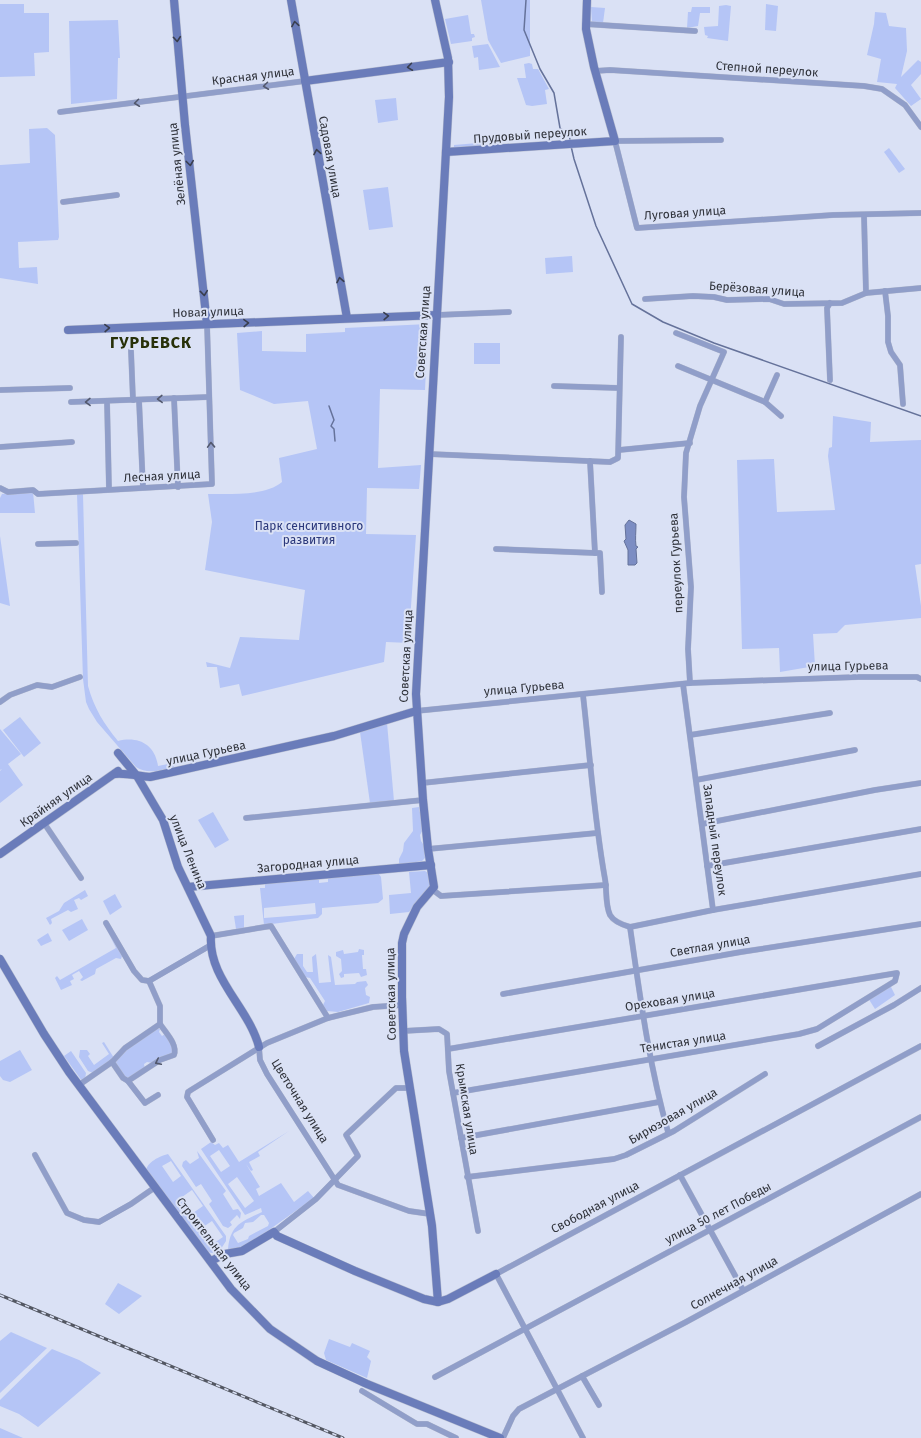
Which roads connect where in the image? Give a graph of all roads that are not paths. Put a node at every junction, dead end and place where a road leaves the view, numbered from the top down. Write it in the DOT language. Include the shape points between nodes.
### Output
graph roads {
  1 [pos="174,0"];
  2 [pos="291,0"];
  3 [pos="435,0"];
  4 [pos="586,0"];
  5 [pos="585,24"];
  6 [pos="695,30"];
  7 [pos="449,62"];
  8 [pos="595,71"];
  9 [pos="305,81"];
  10 [pos="182,97"];
  11 [pos="60,112"];
  12 [pos="921,127"];
  13 [pos="721,140"];
  14 [pos="615,141"];
  15 [pos="446,152"];
  16 [pos="117,195"];
  17 [pos="63,202"];
  18 [pos="921,213"];
  19 [pos="864,215"];
  20 [pos="921,288"];
  21 [pos="885,291"];
  22 [pos="866,293"];
  23 [pos="645,299"];
  24 [pos="830,303"];
  25 [pos="509,312"];
  26 [pos="437,315"];
  27 [pos="347,318"];
  28 [pos="207,324"];
  29 [pos="68,330"];
  30 [pos="676,333"];
  31 [pos="621,337"];
  32 [pos="131,351"];
  33 [pos="678,366"];
  34 [pos="777,375"];
  35 [pos="711,380"];
  36 [pos="830,380"];
  37 [pos="554,386"];
  38 [pos="70,388"];
  39 [pos="618,388"];
  40 [pos="0,390"];
  41 [pos="209,397"];
  42 [pos="174,398"];
  43 [pos="136,400"];
  44 [pos="107,401"];
  45 [pos="71,402"];
  46 [pos="765,402"];
  47 [pos="902,404"];
  48 [pos="781,416"];
  49 [pos="72,442"];
  50 [pos="690,443"];
  51 [pos="0,447"];
  52 [pos="619,450"];
  53 [pos="429,454"];
  54 [pos="590,461"];
  55 [pos="143,487"];
  56 [pos="178,487"];
  57 [pos="0,488"];
  58 [pos="109,489"];
  59 [pos="76,543"];
  60 [pos="38,544"];
  61 [pos="496,549"];
  62 [pos="595,553"];
  63 [pos="602,592"];
  64 [pos="80,677"];
  65 [pos="921,679"];
  66 [pos="690,683"];
  67 [pos="683,684"];
  68 [pos="583,695"];
  69 [pos="0,702"];
  70 [pos="416,711"];
  71 [pos="830,713"];
  72 [pos="690,735"];
  73 [pos="854,750"];
  74 [pos="126,765"];
  75 [pos="591,765"];
  76 [pos="114,774"];
  77 [pos="137,776"];
  78 [pos="696,780"];
  79 [pos="422,783"];
  80 [pos="921,783"];
  81 [pos="423,800"];
  82 [pos="246,818"];
  83 [pos="44,823"];
  84 [pos="702,824"];
  85 [pos="921,830"];
  86 [pos="597,833"];
  87 [pos="428,849"];
  88 [pos="0,854"];
  89 [pos="431,865"];
  90 [pos="708,866"];
  91 [pos="921,874"];
  92 [pos="81,878"];
  93 [pos="606,885"];
  94 [pos="188,887"];
  95 [pos="433,890"];
  96 [pos="713,910"];
  97 [pos="106,923"];
  98 [pos="921,924"];
  99 [pos="630,927"];
  100 [pos="211,936"];
  101 [pos="211,945"];
  102 [pos="0,959"];
  103 [pos="636,970"];
  104 [pos="896,973"];
  105 [pos="149,981"];
  106 [pos="921,988"];
  107 [pos="504,994"];
  108 [pos="402,1005"];
  109 [pos="644,1015"];
  110 [pos="328,1018"];
  111 [pos="160,1024"];
  112 [pos="403,1031"];
  113 [pos="818,1046"];
  114 [pos="921,1046"];
  115 [pos="259,1047"];
  116 [pos="448,1049"];
  117 [pos="650,1058"];
  118 [pos="112,1062"];
  119 [pos="765,1074"];
  120 [pos="128,1081"];
  121 [pos="79,1085"];
  122 [pos="409,1088"];
  123 [pos="454,1093"];
  124 [pos="158,1095"];
  125 [pos="659,1102"];
  126 [pos="921,1116"];
  127 [pos="668,1132"];
  128 [pos="461,1138"];
  129 [pos="213,1140"];
  130 [pos="35,1154"];
  131 [pos="680,1175"];
  132 [pos="467,1177"];
  133 [pos="335,1181"];
  134 [pos="154,1188"];
  135 [pos="921,1194"];
  136 [pos="430,1214"];
  137 [pos="710,1230"];
  138 [pos="478,1231"];
  139 [pos="274,1232"];
  140 [pos="210,1261"];
  141 [pos="496,1274"];
  142 [pos="742,1290"];
  143 [pos="438,1302"];
  144 [pos="525,1329"];
  145 [pos="582,1376"];
  146 [pos="436,1377"];
  147 [pos="558,1390"];
  148 [pos="362,1391"];
  149 [pos="599,1405"];
  150 [pos="456,1438"];
  151 [pos="502,1438"];
  152 [pos="583,1438"];
  1 -- 10 [label="street, Зелёная улица, one-way"];
  9 -- 2 [label="street, Садовая улица, one-way"];
  3 -- 7 [label="street, Советская улица"];
  4 -- 5 [label="street, Луговая улица"];
  5 -- 6 [label="street"];
  5 -- 8 [label="street, Луговая улица"];
  7 -- 9 [label="street, Красная улица, one-way"];
  7 -- 15 [label="street, Советская улица"];
  8 -- 12 [label="street, Степной переулок" via="617,70 882,88 905,105"];
  8 -- 14 [label="street, Луговая улица"];
  9 -- 10 [label="street, Красная улица, one-way"];
  27 -- 9 [label="street, Садовая улица, one-way"];
  10 -- 11 [label="street, Красная улица, one-way"];
  10 -- 28 [label="street, Зелёная улица, one-way"];
  13 -- 14 [label="street"];
  14 -- 15 [label="street, Прудовый переулок"];
  14 -- 19 [label="street, Луговая улица" via="637,228"];
  15 -- 26 [label="street, Советская улица"];
  16 -- 17 [label="street"];
  18 -- 19 [label="street, Луговая улица"];
  19 -- 22 [label="street"];
  20 -- 21 [label="street, Берёзовая улица"];
  21 -- 22 [label="street, Берёзовая улица"];
  21 -- 47 [label="street" via="888,342 900,365"];
  22 -- 24 [label="street, Берёзовая улица" via="842,303"];
  23 -- 24 [label="street, Берёзовая улица" via="694,296 727,300 769,299 784,304"];
  24 -- 36 [label="street"];
  25 -- 26 [label="street"];
  27 -- 26 [label="street, Новая улица, one-way"];
  26 -- 53 [label="street, Советская улица"];
  28 -- 27 [label="street, Новая улица, one-way"];
  29 -- 28 [label="street, Новая улица, one-way"];
  28 -- 41 [label="street, Лесная улица"];
  30 -- 35 [label="street, переулок Гурьева" via="724,352"];
  31 -- 39 [label="street"];
  32 -- 43 [label="street"];
  33 -- 35 [label="street"];
  34 -- 46 [label="street"];
  35 -- 46 [label="street"];
  35 -- 50 [label="street, переулок Гурьева" via="700,406"];
  37 -- 39 [label="street"];
  38 -- 40 [label="street"];
  39 -- 52 [label="street"];
  41 -- 42 [label="street"];
  56 -- 41 [label="street, Лесная улица, one-way" via="212,484"];
  42 -- 43 [label="street, one-way"];
  42 -- 56 [label="street"];
  43 -- 44 [label="street"];
  43 -- 55 [label="street"];
  44 -- 45 [label="street, one-way"];
  44 -- 58 [label="street"];
  46 -- 48 [label="street"];
  49 -- 51 [label="street"];
  50 -- 52 [label="street"];
  50 -- 66 [label="street, переулок Гурьева" via="686,453 684,496 691,587 688,649"];
  52 -- 54 [label="street" via="618,458 610,462"];
  53 -- 54 [label="street"];
  53 -- 70 [label="street, Советская улица"];
  54 -- 62 [label="street"];
  55 -- 56 [label="street, Лесная улица"];
  55 -- 58 [label="street, Лесная улица"];
  57 -- 58 [label="street, Лесная улица" via="8,492 33,490 38,494"];
  59 -- 60 [label="street"];
  61 -- 62 [label="street"];
  62 -- 63 [label="street" via="600,553"];
  64 -- 69 [label="street" via="52,687 37,685 10,695"];
  65 -- 66 [label="street, улица Гурьева" via="917,676 858,676"];
  66 -- 67 [label="street, улица Гурьева"];
  67 -- 68 [label="street, улица Гурьева"];
  67 -- 72 [label="street, Западный переулок"];
  68 -- 70 [label="street, улица Гурьева"];
  68 -- 75 [label="street"];
  70 -- 77 [label="street, улица Гурьева" via="286,748 150,777"];
  70 -- 79 [label="street, Советская улица"];
  71 -- 72 [label="street"];
  72 -- 78 [label="street, Западный переулок"];
  73 -- 78 [label="street"];
  74 -- 76 [label="street, Крайняя улица"];
  74 -- 76 [label="street, улица Ленина" via="118,753 118,765"];
  74 -- 77 [label="street, улица Ленина"];
  75 -- 79 [label="street"];
  75 -- 86 [label="street"];
  76 -- 77 [label="street, улица Гурьева" via="126,773"];
  76 -- 83 [label="street, Крайняя улица"];
  77 -- 94 [label="street, улица Ленина" via="163,820 178,867"];
  78 -- 84 [label="street, Западный переулок"];
  79 -- 81 [label="street, Советская улица"];
  80 -- 84 [label="street"];
  81 -- 82 [label="street"];
  81 -- 87 [label="street, Советская улица"];
  83 -- 88 [label="street, Крайняя улица"];
  83 -- 92 [label="street"];
  84 -- 90 [label="street, Западный переулок"];
  85 -- 90 [label="street"];
  86 -- 87 [label="street"];
  86 -- 93 [label="street"];
  87 -- 89 [label="street, Советская улица"];
  89 -- 94 [label="street, Загородная улица"];
  89 -- 95 [label="street, Советская улица"];
  90 -- 96 [label="street, Западный переулок"];
  91 -- 96 [label="street"];
  93 -- 95 [label="street" via="441,896"];
  93 -- 99 [label="street" via="610,915 619,924"];
  94 -- 100 [label="street, улица Ленина"];
  95 -- 108 [label="street, Советская улица" via="417,907 404,934"];
  96 -- 99 [label="street, Западный переулок"];
  97 -- 105 [label="street" via="134,971 142,980"];
  98 -- 103 [label="street, Светлая улица"];
  99 -- 103 [label="street"];
  100 -- 101 [label="street, улица Ленина"];
  100 -- 110 [label="street" via="271,926"];
  101 -- 105 [label="street"];
  101 -- 115 [label="street, Цветочная улица" via="216,968 256,1034"];
  102 -- 121 [label="street, Строительная улица" via="44,1034"];
  103 -- 107 [label="street, Светлая улица"];
  103 -- 109 [label="street"];
  104 -- 109 [label="street, Ореховая улица"];
  104 -- 117 [label="street, Тенистая улица" via="895,981 817,1028 799,1034"];
  105 -- 111 [label="street" via="160,1006"];
  106 -- 113 [label="street"];
  108 -- 110 [label="street" via="373,1007"];
  108 -- 112 [label="street, Советская улица"];
  109 -- 116 [label="street, Ореховая улица"];
  109 -- 117 [label="street"];
  110 -- 115 [label="street"];
  111 -- 118 [label="street" via="125,1048"];
  111 -- 120 [label="street, one-way" via="174,1046 174,1055 160,1060"];
  112 -- 116 [label="street, Крымская улица" via="439,1029 447,1034"];
  112 -- 122 [label="street, Советская улица"];
  114 -- 131 [label="street, Свободная улица"];
  115 -- 129 [label="street" via="188,1092 187,1097"];
  115 -- 133 [label="street, Цветочная улица" via="260,1060 266,1074"];
  116 -- 123 [label="street, Крымская улица"];
  117 -- 123 [label="street, Тенистая улица"];
  117 -- 125 [label="street"];
  118 -- 120 [label="street"];
  118 -- 121 [label="street"];
  119 -- 127 [label="street, Бирюзовая улица" via="674,1131"];
  120 -- 124 [label="street" via="145,1103"];
  121 -- 134 [label="street, Строительная улица"];
  122 -- 133 [label="street" via="396,1088 346,1135 358,1156"];
  122 -- 136 [label="street, Советская улица"];
  123 -- 128 [label="street, Крымская улица"];
  125 -- 127 [label="street"];
  125 -- 128 [label="street"];
  126 -- 137 [label="street, улица 50 лет Победы"];
  127 -- 132 [label="street, Бирюзовая улица" via="639,1149 614,1159"];
  128 -- 132 [label="street, Крымская улица"];
  130 -- 134 [label="street" via="67,1213 84,1220 99,1222"];
  131 -- 137 [label="street"];
  131 -- 141 [label="street, Свободная улица"];
  132 -- 138 [label="street, Крымская улица"];
  133 -- 136 [label="street" via="338,1185 409,1211"];
  133 -- 139 [label="street"];
  134 -- 140 [label="street, Строительная улица"];
  135 -- 142 [label="street, Солнечная улица"];
  136 -- 143 [label="street, Советская улица"];
  137 -- 142 [label="street"];
  137 -- 144 [label="street, улица 50 лет Победы"];
  139 -- 140 [label="street" via="242,1252 225,1254"];
  139 -- 143 [label="street" via="277,1236 356,1271 424,1299"];
  140 -- 151 [label="street, Строительная улица" via="231,1289 270,1329 313,1358 354,1378"];
  141 -- 143 [label="street, Свободная улица"];
  141 -- 144 [label="street"];
  142 -- 145 [label="street, Солнечная улица"];
  144 -- 146 [label="street, улица 50 лет Победы"];
  144 -- 147 [label="street"];
  145 -- 147 [label="street, Солнечная улица"];
  145 -- 149 [label="street"];
  147 -- 151 [label="street, Солнечная улица" via="520,1409 513,1416"];
  147 -- 152 [label="street"];
  148 -- 150 [label="street" via="417,1424 427,1424"];
}
